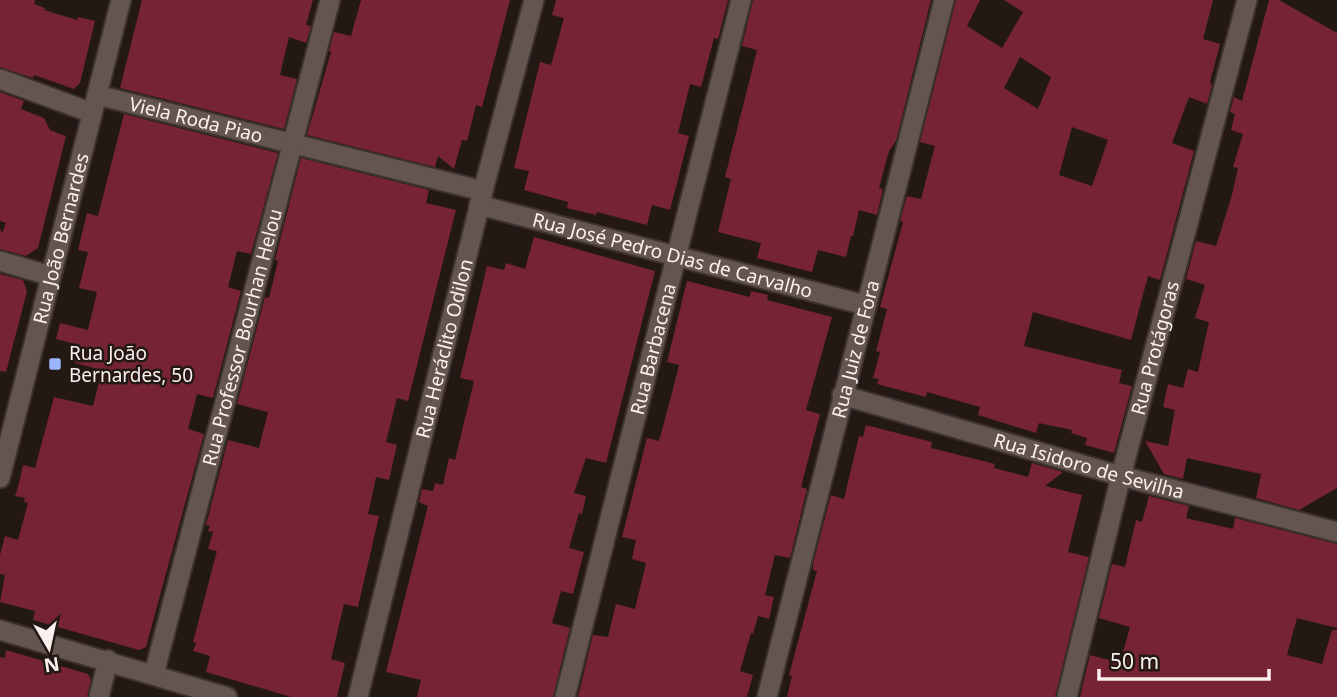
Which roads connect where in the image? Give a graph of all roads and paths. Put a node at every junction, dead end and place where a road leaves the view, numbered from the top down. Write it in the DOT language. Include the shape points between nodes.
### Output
graph roads {
  1 [pos="121,0"];
  2 [pos="330,0"];
  3 [pos="534,0"];
  4 [pos="741,0"];
  5 [pos="944,0"];
  6 [pos="1247,0"];
  7 [pos="0,79"];
  8 [pos="95,104"];
  9 [pos="293,144"];
  10 [pos="481,198"];
  11 [pos="675,256"];
  12 [pos="0,261"];
  13 [pos="51,276"];
  14 [pos="865,305"];
  15 [pos="842,394"];
  16 [pos="5,439"];
  17 [pos="1121,476"];
  18 [pos="0,478"];
  19 [pos="1337,532"];
  20 [pos="0,630"];
  21 [pos="108,660"];
  22 [pos="154,674"];
  23 [pos="99,697"];
  24 [pos="228,697"];
  25 [pos="358,697"];
  26 [pos="565,697"];
  27 [pos="767,697"];
  28 [pos="1067,697"];
  1 -- 8 [label="street, Rua João Bernardes"];
  2 -- 9 [label="street, Rua Professor Bourhan Helou"];
  3 -- 10 [label="street, Rua Heráclito Odilon"];
  4 -- 11 [label="street, Rua Barbacena"];
  5 -- 14 [label="street, Rua Juiz de Fora"];
  6 -- 17 [label="street, Rua Protágoras"];
  7 -- 8 [label="street, Viela Roda Piao"];
  8 -- 9 [label="street, Viela Roda Piao"];
  8 -- 13 [label="street, Rua João Bernardes"];
  9 -- 10 [label="street, Viela Roda Piao"];
  9 -- 22 [label="street, Rua Professor Bourhan Helou"];
  10 -- 11 [label="street, Rua José Pedro Dias de Carvalho"];
  10 -- 25 [label="street, Rua Heráclito Odilon"];
  11 -- 14 [label="street, Rua José Pedro Dias de Carvalho"];
  11 -- 26 [label="street, Rua Barbacena"];
  12 -- 13 [label="street"];
  13 -- 16 [label="street, Rua João Bernardes"];
  14 -- 15 [label="street, Rua Juiz de Fora"];
  15 -- 17 [label="street, Rua Isidoro de Sevilha"];
  15 -- 27 [label="street, Rua Juiz de Fora"];
  16 -- 18 [label="street, Rua João Bernardes"];
  17 -- 19 [label="street, Rua Isidoro de Sevilha"];
  17 -- 28 [label="street, Rua Protágoras"];
  20 -- 21 [label="street"];
  21 -- 22 [label="street"];
  21 -- 23 [label="street"];
  22 -- 24 [label="street"];
}
